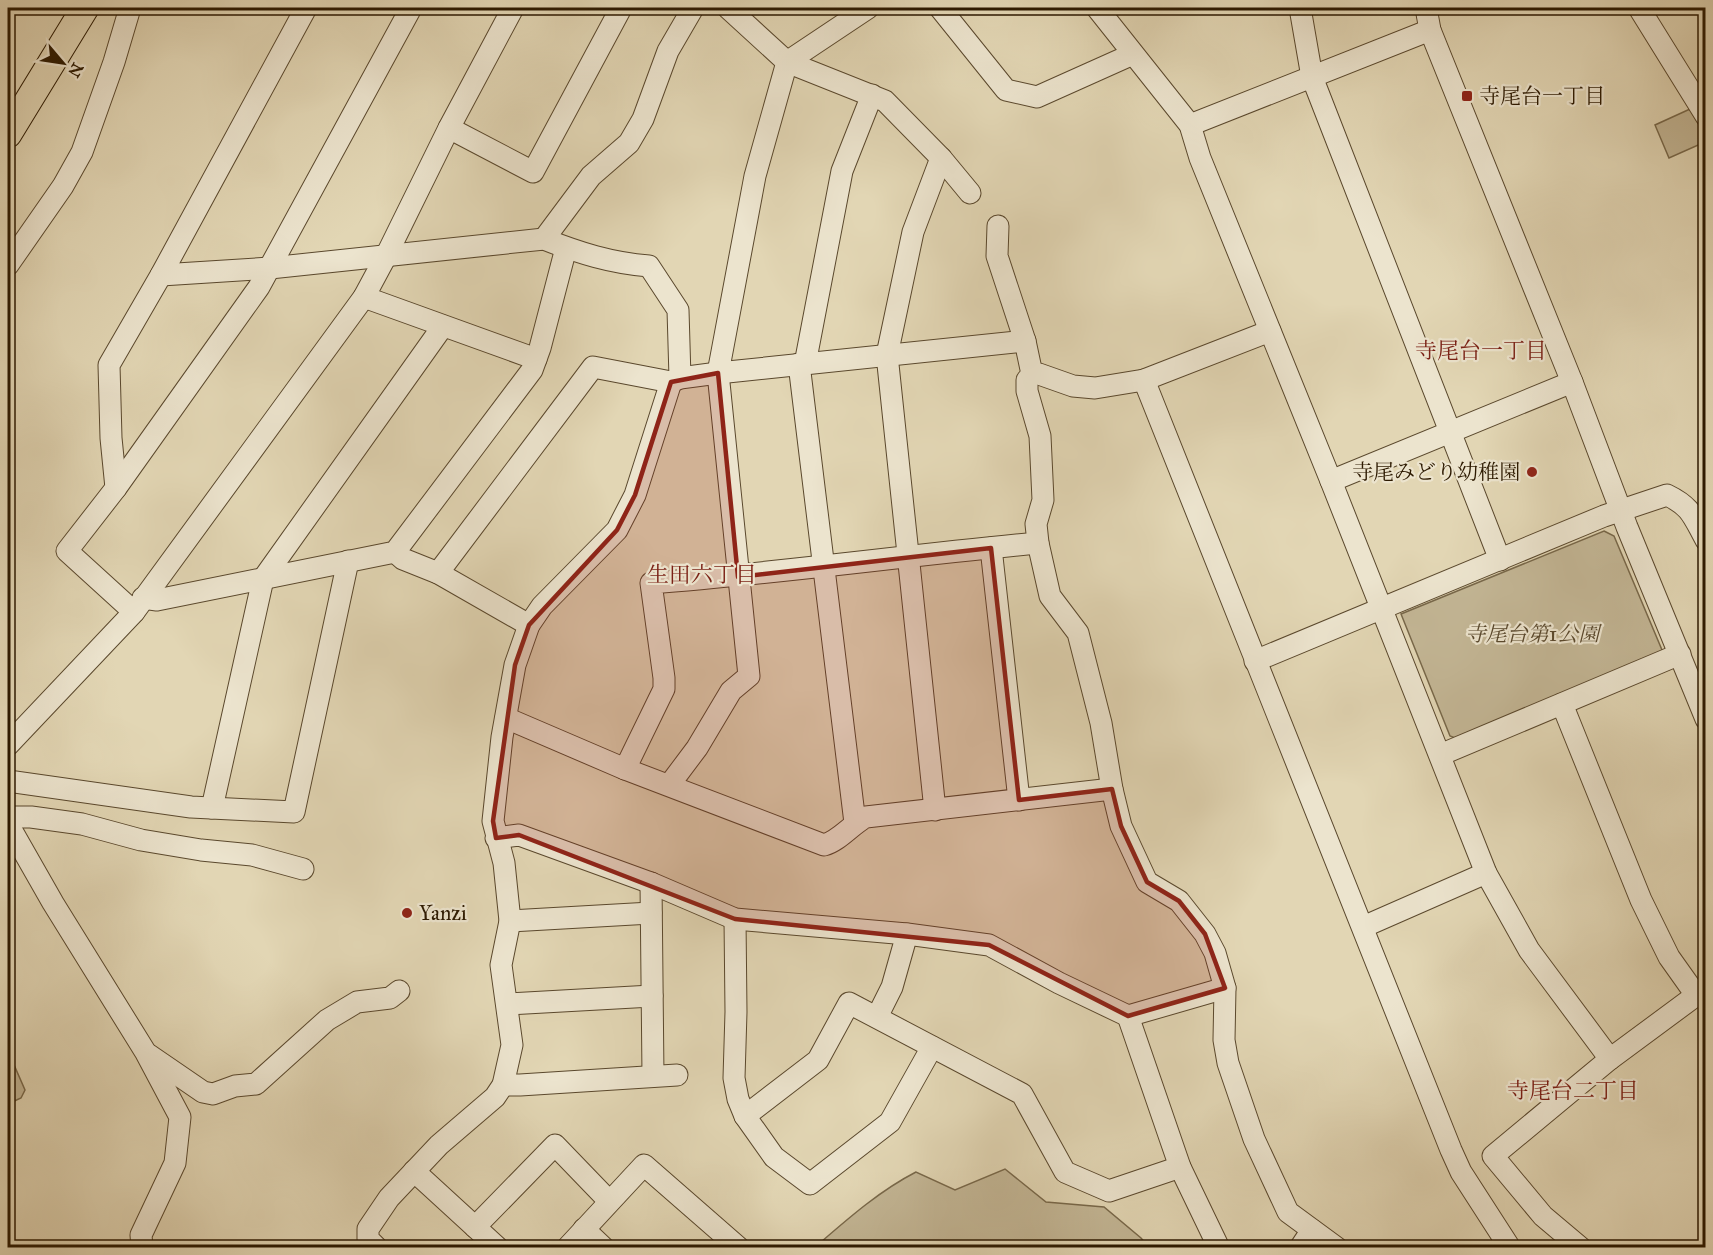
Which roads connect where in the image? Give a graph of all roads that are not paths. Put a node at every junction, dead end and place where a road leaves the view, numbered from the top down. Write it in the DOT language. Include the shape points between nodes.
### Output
graph roads {
  1 [pos="85,8"];
  2 [pos="130,8"];
  3 [pos="306,8"];
  4 [pos="411,8"];
  5 [pos="513,8"];
  6 [pos="621,8"];
  7 [pos="693,8"];
  8 [pos="728,8"];
  9 [pos="868,8"];
  10 [pos="940,8"];
  11 [pos="1097,8"];
  12 [pos="1300,8"];
  13 [pos="1426,8"];
  14 [pos="1639,8"];
  15 [pos="1430,30"];
  16 [pos="1133,54"];
  17 [pos="787,62"];
  18 [pos="1312,77"];
  19 [pos="872,95"];
  20 [pos="1706,116"];
  21 [pos="1190,125"];
  22 [pos="448,128"];
  23 [pos="8,134"];
  24 [pos="941,158"];
  25 [pos="970,193"];
  26 [pos="998,226"];
  27 [pos="544,238"];
  28 [pos="566,248"];
  29 [pos="386,256"];
  30 [pos="8,265"];
  31 [pos="270,268"];
  32 [pos="161,274"];
  33 [pos="364,297"];
  34 [pos="443,326"];
  35 [pos="1270,331"];
  36 [pos="1025,341"];
  37 [pos="887,355"];
  38 [pos="536,359"];
  39 [pos="802,364"];
  40 [pos="718,373"];
  41 [pos="1032,374"];
  42 [pos="675,380"];
  43 [pos="1144,380"];
  44 [pos="1572,382"];
  45 [pos="1451,431"];
  46 [pos="1331,481"];
  47 [pos="116,488"];
  48 [pos="1620,510"];
  49 [pos="1706,540"];
  50 [pos="1038,543"];
  51 [pos="991,548"];
  52 [pos="394,552"];
  53 [pos="908,555"];
  54 [pos="1500,560"];
  55 [pos="348,561"];
  56 [pos="823,567"];
  57 [pos="438,573"];
  58 [pos="738,577"];
  59 [pos="263,579"];
  60 [pos="139,605"];
  61 [pos="1380,608"];
  62 [pos="529,625"];
  63 [pos="1680,654"];
  64 [pos="1255,661"];
  65 [pos="1562,704"];
  66 [pos="506,718"];
  67 [pos="1706,719"];
  68 [pos="8,745"];
  69 [pos="1440,755"];
  70 [pos="625,769"];
  71 [pos="8,781"];
  72 [pos="670,784"];
  73 [pos="1112,789"];
  74 [pos="1019,800"];
  75 [pos="212,808"];
  76 [pos="935,810"];
  77 [pos="8,817"];
  78 [pos="855,823"];
  79 [pos="8,824"];
  80 [pos="496,838"];
  81 [pos="303,870"];
  82 [pos="1486,873"];
  83 [pos="651,883"];
  84 [pos="651,914"];
  85 [pos="735,919"];
  86 [pos="510,921"];
  87 [pos="1363,927"];
  88 [pos="907,934"];
  89 [pos="1225,988"];
  90 [pos="399,991"];
  91 [pos="1701,991"];
  92 [pos="652,996"];
  93 [pos="508,1004"];
  94 [pos="1128,1016"];
  95 [pos="877,1017"];
  96 [pos="932,1047"];
  97 [pos="146,1053"];
  98 [pos="1610,1059"];
  99 [pos="677,1075"];
  100 [pos="652,1076"];
  101 [pos="503,1085"];
  102 [pos="744,1116"];
  103 [pos="1180,1167"];
  104 [pos="414,1171"];
  105 [pos="609,1201"];
  106 [pos="475,1227"];
  107 [pos="584,1229"];
  108 [pos="1312,1230"];
  109 [pos="142,1248"];
  110 [pos="377,1248"];
  111 [pos="498,1248"];
  112 [pos="567,1248"];
  113 [pos="604,1248"];
  114 [pos="739,1248"];
  115 [pos="1220,1248"];
  116 [pos="1300,1248"];
  117 [pos="1337,1248"];
  118 [pos="1510,1248"];
  119 [pos="1581,1248"];
  1 -- 23 [label="main road"];
  2 -- 30 [label="street" via="82,152"];
  3 -- 32 [label="street"];
  4 -- 31 [label="street"];
  5 -- 22 [label="street"];
  6 -- 22 [label="street" via="533,172"];
  7 -- 27 [label="street" via="669,51 643,119 629,143 591,176"];
  8 -- 17 [label="street"];
  9 -- 17 [label="street"];
  10 -- 16 [label="street" via="1006,90 1037,97"];
  11 -- 16 [label="street"];
  12 -- 18 [label="street"];
  13 -- 15 [label="street"];
  14 -- 20 [label="street"];
  15 -- 18 [label="street"];
  15 -- 44 [label="street"];
  16 -- 21 [label="street"];
  17 -- 19 [label="street"];
  17 -- 40 [label="street" via="755,176"];
  18 -- 21 [label="street"];
  18 -- 45 [label="street"];
  19 -- 24 [label="street" via="885,101"];
  19 -- 39 [label="street" via="842,171"];
  21 -- 35 [label="street"];
  22 -- 29 [label="street"];
  24 -- 25 [label="street"];
  24 -- 37 [label="street" via="912,232"];
  26 -- 36 [label="street" via="997,256"];
  27 -- 28 [label="street"];
  27 -- 29 [label="street"];
  28 -- 38 [label="street"];
  28 -- 42 [label="street" via="617,263 649,266 678,310"];
  29 -- 31 [label="street"];
  29 -- 33 [label="street"];
  31 -- 32 [label="street"];
  31 -- 47 [label="street"];
  32 -- 47 [label="street" via="109,365"];
  33 -- 34 [label="street"];
  33 -- 60 [label="street"];
  34 -- 38 [label="street"];
  34 -- 59 [label="street"];
  35 -- 43 [label="street"];
  35 -- 46 [label="street"];
  36 -- 37 [label="street"];
  36 -- 41 [label="street"];
  37 -- 39 [label="street"];
  37 -- 53 [label="street"];
  38 -- 52 [label="street" via="532,370"];
  39 -- 40 [label="street"];
  39 -- 56 [label="street"];
  40 -- 42 [label="street"];
  40 -- 58 [label="street"];
  41 -- 43 [label="street" via="1072,386 1095,388"];
  41 -- 50 [label="street" via="1027,391 1040,436 1043,500 1036,524"];
  42 -- 57 [label="street" via="593,367"];
  42 -- 62 [label="street" via="635,495 617,530 542,606"];
  43 -- 64 [label="street"];
  44 -- 45 [label="street"];
  44 -- 48 [label="street"];
  45 -- 46 [label="street"];
  45 -- 54 [label="street"];
  46 -- 61 [label="street"];
  47 -- 60 [label="street" via="67,551"];
  48 -- 49 [label="street" via="1667,495 1694,514"];
  48 -- 54 [label="street"];
  48 -- 63 [label="street"];
  50 -- 51 [label="street"];
  50 -- 73 [label="street" via="1050,596 1078,633 1101,723"];
  51 -- 53 [label="street"];
  51 -- 74 [label="street"];
  52 -- 55 [label="street"];
  52 -- 57 [label="street"];
  53 -- 56 [label="street"];
  53 -- 76 [label="street"];
  54 -- 61 [label="street"];
  55 -- 59 [label="street"];
  55 -- 75 [label="street" via="294,812"];
  56 -- 58 [label="street"];
  56 -- 78 [label="street"];
  57 -- 62 [label="street"];
  58 -- 70 [label="street" via="651,584 664,689"];
  58 -- 72 [label="street" via="749,676 731,691"];
  59 -- 60 [label="street"];
  59 -- 75 [label="street"];
  60 -- 68 [label="street"];
  61 -- 64 [label="street"];
  61 -- 69 [label="street"];
  62 -- 66 [label="street" via="514,665"];
  63 -- 65 [label="street"];
  63 -- 67 [label="street"];
  64 -- 87 [label="street"];
  65 -- 69 [label="street"];
  65 -- 91 [label="street" via="1641,900 1669,957"];
  66 -- 70 [label="street"];
  66 -- 80 [label="street" via="493,821"];
  69 -- 82 [label="street"];
  70 -- 72 [label="street"];
  71 -- 75 [label="street"];
  72 -- 78 [label="street" via="824,845"];
  73 -- 74 [label="street"];
  73 -- 89 [label="street" via="1121,826 1147,882 1179,901 1205,934 1215,952"];
  74 -- 76 [label="street"];
  76 -- 78 [label="street" via="866,817"];
  77 -- 81 [label="street" via="82,824 151,841 252,855"];
  79 -- 97 [label="street"];
  80 -- 83 [label="street" via="519,835"];
  80 -- 86 [label="street" via="504,863"];
  82 -- 87 [label="street"];
  82 -- 98 [label="street" via="1529,950"];
  83 -- 84 [label="street"];
  83 -- 85 [label="street"];
  84 -- 86 [label="street"];
  84 -- 92 [label="street"];
  85 -- 88 [label="street"];
  85 -- 102 [label="street" via="734,1078"];
  86 -- 93 [label="street" via="501,964"];
  87 -- 118 [label="street" via="1461,1172"];
  88 -- 94 [label="street" via="989,945"];
  88 -- 95 [label="street" via="892,987"];
  89 -- 94 [label="street"];
  89 -- 108 [label="street" via="1224,1040 1228,1063 1254,1139 1288,1212"];
  90 -- 97 [label="street" via="390,998 357,1002 327,1020 256,1084 213,1094 203,1092"];
  91 -- 98 [label="street"];
  92 -- 93 [label="street"];
  92 -- 100 [label="street"];
  93 -- 101 [label="street" via="512,1045"];
  94 -- 103 [label="street"];
  95 -- 96 [label="street"];
  95 -- 102 [label="street" via="849,1004 819,1060"];
  96 -- 102 [label="street" via="891,1122 810,1184 774,1157"];
  96 -- 103 [label="street" via="1022,1094 1065,1172 1109,1191"];
  97 -- 109 [label="street" via="180,1117 175,1163 141,1235"];
  98 -- 119 [label="street" via="1493,1156 1544,1216"];
  99 -- 100 [label="street"];
  100 -- 101 [label="street"];
  101 -- 104 [label="street"];
  103 -- 115 [label="street"];
  104 -- 106 [label="street"];
  104 -- 110 [label="street" via="368,1229 368,1239"];
  105 -- 106 [label="street" via="555,1145"];
  105 -- 107 [label="street"];
  105 -- 114 [label="street" via="644,1165"];
  106 -- 111 [label="street"];
  107 -- 112 [label="street"];
  107 -- 113 [label="street"];
  108 -- 116 [label="street"];
  108 -- 117 [label="street"];
}
